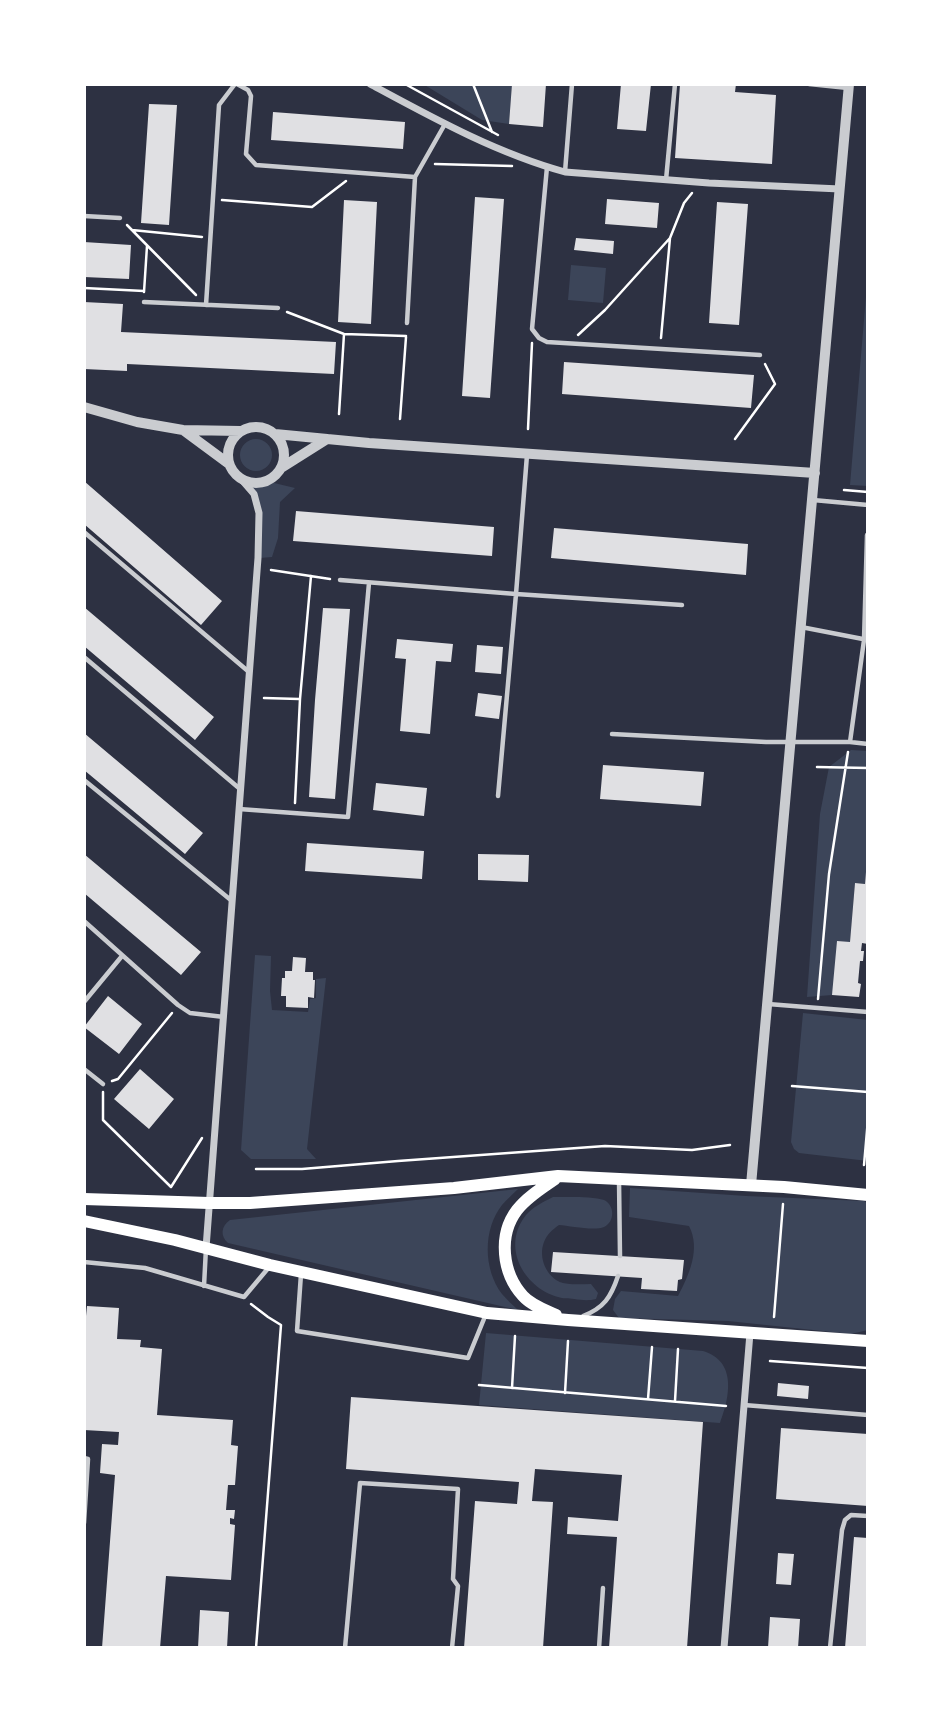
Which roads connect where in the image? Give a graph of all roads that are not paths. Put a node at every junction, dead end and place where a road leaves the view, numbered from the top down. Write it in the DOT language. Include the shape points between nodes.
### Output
graph roads {
  1 [pos="236,84"];
  2 [pos="370,84"];
  3 [pos="572,84"];
  4 [pos="674,84"];
  5 [pos="809,84"];
  6 [pos="849,86"];
  7 [pos="445,124"];
  8 [pos="547,167"];
  9 [pos="565,172"];
  10 [pos="415,177"];
  11 [pos="666,180"];
  12 [pos="840,189"];
  13 [pos="84,216"];
  14 [pos="120,218"];
  15 [pos="144,302"];
  16 [pos="206,305"];
  17 [pos="278,308"];
  18 [pos="407,323"];
  19 [pos="761,355"];
  20 [pos="84,407"];
  21 [pos="183,430"];
  22 [pos="240,431"];
  23 [pos="275,434"];
  24 [pos="327,439"];
  25 [pos="527,454"];
  26 [pos="229,464"];
  27 [pos="281,468"];
  28 [pos="815,473"];
  29 [pos="241,479"];
  30 [pos="812,500"];
  31 [pos="868,505"];
  32 [pos="84,532"];
  33 [pos="867,534"];
  34 [pos="340,580"];
  35 [pos="369,583"];
  36 [pos="516,594"];
  37 [pos="682,605"];
  38 [pos="801,627"];
  39 [pos="866,640"];
  40 [pos="84,657"];
  41 [pos="249,673"];
  42 [pos="612,734"];
  43 [pos="850,742"];
  44 [pos="790,743"];
  45 [pos="868,744"];
  46 [pos="84,780"];
  47 [pos="241,790"];
  48 [pos="498,796"];
  49 [pos="239,809"];
  50 [pos="232,901"];
  51 [pos="84,921"];
  52 [pos="122,956"];
  53 [pos="84,1002"];
  54 [pos="767,1004"];
  55 [pos="868,1012"];
  56 [pos="224,1017"];
  57 [pos="84,1069"];
  58 [pos="103,1084"];
  59 [pos="558,1176"];
  60 [pos="619,1179"];
  61 [pos="751,1185"];
  62 [pos="866,1196"];
  63 [pos="84,1199"];
  64 [pos="209,1203"];
  65 [pos="84,1221"];
  66 [pos="206,1248"];
  67 [pos="620,1256"];
  68 [pos="84,1262"];
  69 [pos="270,1265"];
  70 [pos="301,1272"];
  71 [pos="618,1276"];
  72 [pos="204,1286"];
  73 [pos="487,1313"];
  74 [pos="570,1321"];
  75 [pos="750,1333"];
  76 [pos="864,1340"];
  77 [pos="743,1405"];
  78 [pos="868,1415"];
  79 [pos="84,1458"];
  80 [pos="868,1516"];
  81 [pos="84,1523"];
  82 [pos="603,1588"];
  83 [pos="345,1648"];
  84 [pos="453,1648"];
  85 [pos="598,1648"];
  86 [pos="724,1648"];
  87 [pos="830,1648"];
  1 -- 10 [label="lane" via="251,96 247,154 256,165"];
  1 -- 16 [label="lane" via="219,105"];
  2 -- 7 [label="street"];
  3 -- 9 [label="lane"];
  4 -- 11 [label="lane"];
  5 -- 6 [label="lane"];
  6 -- 12 [label="street"];
  7 -- 8 [label="street"];
  7 -- 10 [label="lane"];
  8 -- 9 [label="street"];
  8 -- 19 [label="lane" via="533,329 539,338 568,344"];
  9 -- 11 [label="street"];
  10 -- 18 [label="lane"];
  11 -- 12 [label="street"];
  12 -- 28 [label="street"];
  13 -- 14 [label="lane"];
  15 -- 16 [label="lane"];
  16 -- 17 [label="lane"];
  20 -- 21 [label="street"];
  21 -- 22 [label="street"];
  21 -- 26 [label="street"];
  22 -- 23 [label="street" via="258,426"];
  22 -- 26 [label="street" via="229,446"];
  23 -- 24 [label="street"];
  23 -- 27 [label="street" via="284,450"];
  24 -- 25 [label="street"];
  24 -- 27 [label="street"];
  25 -- 28 [label="street"];
  25 -- 36 [label="lane"];
  26 -- 29 [label="street"];
  27 -- 29 [label="street" via="258,483"];
  28 -- 30 [label="street"];
  29 -- 41 [label="street" via="254,494 259,513"];
  30 -- 31 [label="lane"];
  30 -- 38 [label="street"];
  32 -- 41 [label="lane"];
  33 -- 39 [label="lane"];
  34 -- 35 [label="lane"];
  35 -- 36 [label="lane"];
  35 -- 49 [label="lane" via="348,817"];
  36 -- 37 [label="lane"];
  36 -- 48 [label="lane"];
  38 -- 39 [label="lane"];
  38 -- 44 [label="street"];
  39 -- 43 [label="lane"];
  40 -- 47 [label="lane"];
  41 -- 47 [label="street"];
  42 -- 44 [label="lane"];
  43 -- 44 [label="lane"];
  43 -- 45 [label="lane"];
  44 -- 54 [label="street"];
  46 -- 50 [label="lane"];
  47 -- 49 [label="street"];
  49 -- 50 [label="street"];
  50 -- 56 [label="street"];
  51 -- 52 [label="lane"];
  52 -- 53 [label="lane"];
  52 -- 56 [label="lane" via="178,1006 190,1013"];
  54 -- 55 [label="lane"];
  54 -- 61 [label="street"];
  56 -- 64 [label="street"];
  57 -- 58 [label="lane"];
  59 -- 60 [label="main road"];
  59 -- 64 [label="main road" via="440,1189"];
  59 -- 74 [label="main road" via="516,1211 506,1233 505,1258 510,1279 524,1298"];
  60 -- 61 [label="main road"];
  60 -- 67 [label="lane"];
  61 -- 62 [label="main road"];
  63 -- 64 [label="main road"];
  64 -- 66 [label="street"];
  65 -- 66 [label="main road"];
  66 -- 69 [label="main road"];
  66 -- 72 [label="lane"];
  68 -- 72 [label="lane" via="145,1268"];
  69 -- 70 [label="main road"];
  69 -- 72 [label="lane" via="244,1297"];
  70 -- 73 [label="main road"];
  70 -- 73 [label="lane" via="297,1331 468,1358"];
  71 -- 74 [label="lane" via="604,1304"];
  73 -- 74 [label="main road"];
  74 -- 75 [label="main road"];
  75 -- 76 [label="main road"];
  75 -- 77 [label="street"];
  77 -- 78 [label="lane"];
  77 -- 86 [label="street"];
  79 -- 81 [label="lane" via="88,1459"];
  80 -- 87 [label="lane" via="851,1515 842,1530"];
  82 -- 85 [label="lane"];
  83 -- 84 [label="lane" via="360,1483 458,1489"];
}
